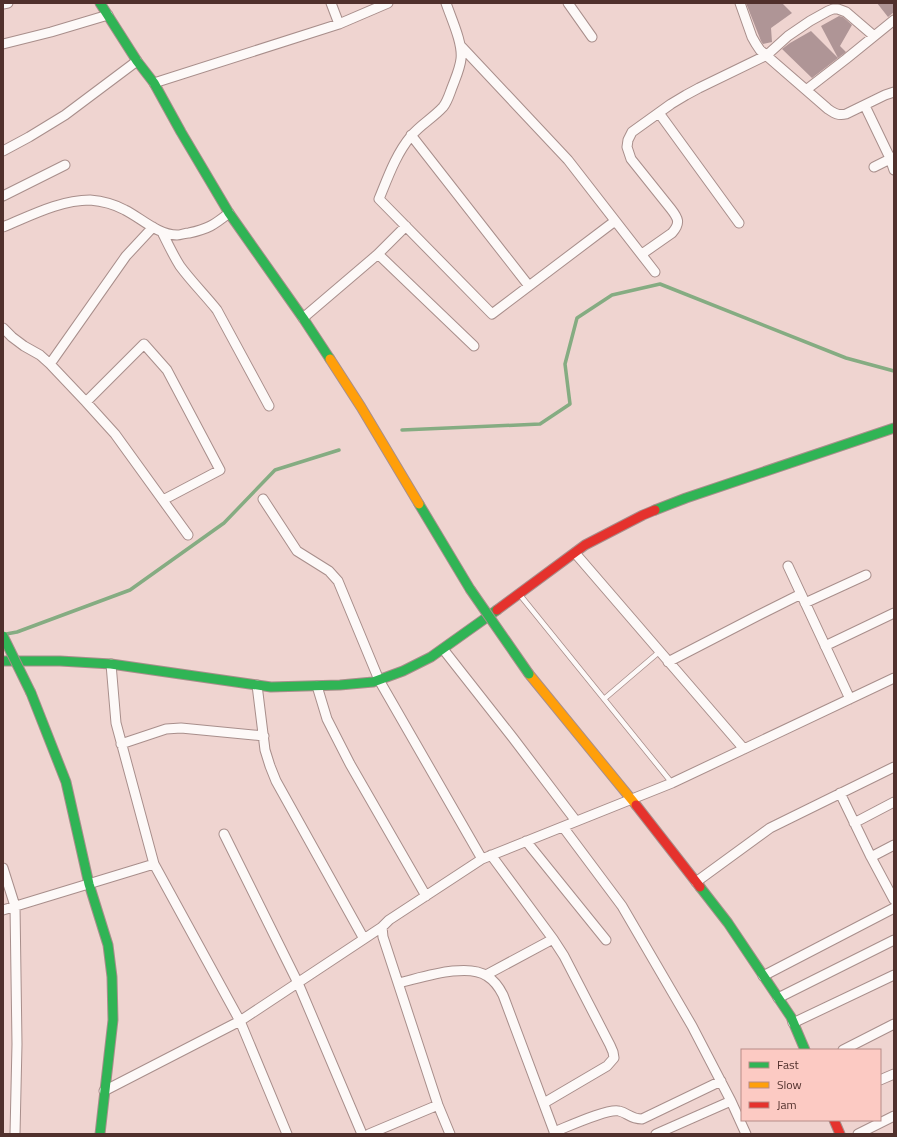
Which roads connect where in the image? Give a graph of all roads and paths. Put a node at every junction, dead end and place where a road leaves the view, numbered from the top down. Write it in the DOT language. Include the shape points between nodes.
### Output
graph roads {
  1 [pos="8,3"];
  2 [pos="100,3"];
  3 [pos="331,3"];
  4 [pos="388,3"];
  5 [pos="446,3"];
  6 [pos="568,3"];
  7 [pos="740,3"];
  8 [pos="3,4"];
  9 [pos="108,15"];
  10 [pos="894,20"];
  11 [pos="340,24"];
  12 [pos="874,36"];
  13 [pos="592,37"];
  14 [pos="3,44"];
  15 [pos="460,45"];
  16 [pos="767,55"];
  17 [pos="137,61"];
  18 [pos="154,83"];
  19 [pos="806,90"];
  20 [pos="894,92"];
  21 [pos="865,106"];
  22 [pos="659,113"];
  23 [pos="411,135"];
  24 [pos="3,151"];
  25 [pos="892,157"];
  26 [pos="65,165"];
  27 [pos="874,167"];
  28 [pos="894,170"];
  29 [pos="3,196"];
  30 [pos="229,213"];
  31 [pos="615,221"];
  32 [pos="739,223"];
  33 [pos="406,226"];
  34 [pos="3,227"];
  35 [pos="153,227"];
  36 [pos="162,232"];
  37 [pos="378,254"];
  38 [pos="642,254"];
  39 [pos="655,272"];
  40 [pos="529,286"];
  41 [pos="303,318"];
  42 [pos="3,328"];
  43 [pos="474,346"];
  44 [pos="50,364"];
  45 [pos="86,402"];
  46 [pos="269,406"];
  47 [pos="894,428"];
  48 [pos="263,499"];
  49 [pos="163,500"];
  50 [pos="188,535"];
  51 [pos="575,553"];
  52 [pos="788,566"];
  53 [pos="866,575"];
  54 [pos="519,594"];
  55 [pos="801,594"];
  56 [pos="805,603"];
  57 [pos="894,614"];
  58 [pos="3,636"];
  59 [pos="825,646"];
  60 [pos="443,648"];
  61 [pos="659,652"];
  62 [pos="3,662"];
  63 [pos="668,662"];
  64 [pos="111,664"];
  65 [pos="894,678"];
  66 [pos="379,680"];
  67 [pos="257,685"];
  68 [pos="317,686"];
  69 [pos="604,699"];
  70 [pos="850,699"];
  71 [pos="264,736"];
  72 [pos="121,744"];
  73 [pos="744,749"];
  74 [pos="894,767"];
  75 [pos="672,784"];
  76 [pos="840,794"];
  77 [pos="631,799"];
  78 [pos="894,802"];
  79 [pos="576,821"];
  80 [pos="854,823"];
  81 [pos="563,827"];
  82 [pos="224,834"];
  83 [pos="526,841"];
  84 [pos="894,845"];
  85 [pos="486,857"];
  86 [pos="870,857"];
  87 [pos="154,864"];
  88 [pos="3,868"];
  89 [pos="696,882"];
  90 [pos="89,884"];
  91 [pos="426,896"];
  92 [pos="894,900"];
  93 [pos="16,906"];
  94 [pos="894,908"];
  95 [pos="3,910"];
  96 [pos="382,927"];
  97 [pos="364,939"];
  98 [pos="553,939"];
  99 [pos="606,940"];
  100 [pos="894,940"];
  101 [pos="486,975"];
  102 [pos="894,975"];
  103 [pos="763,976"];
  104 [pos="298,983"];
  105 [pos="398,983"];
  106 [pos="778,998"];
  107 [pos="240,1021"];
  108 [pos="794,1023"];
  109 [pos="894,1024"];
  110 [pos="805,1049"];
  111 [pos="845,1049"];
  112 [pos="894,1074"];
  113 [pos="881,1080"];
  114 [pos="721,1081"];
  115 [pos="104,1091"];
  116 [pos="731,1101"];
  117 [pos="544,1103"];
  118 [pos="438,1105"];
  119 [pos="894,1116"];
  120 [pos="834,1121"];
  121 [pos="555,1133"];
  122 [pos="15,1134"];
  123 [pos="100,1134"];
  124 [pos="287,1134"];
  125 [pos="362,1134"];
  126 [pos="369,1134"];
  127 [pos="450,1134"];
  128 [pos="656,1134"];
  129 [pos="746,1134"];
  130 [pos="840,1134"];
  131 [pos="858,1134"];
  1 -- 8 [label="street"];
  2 -- 9 [label="street"];
  3 -- 11 [label="street"];
  4 -- 11 [label="street"];
  5 -- 15 [label="street"];
  6 -- 13 [label="street"];
  7 -- 16 [label="street" via="752,37"];
  9 -- 14 [label="street"];
  9 -- 17 [label="street"];
  10 -- 12 [label="street"];
  11 -- 18 [label="street"];
  12 -- 16 [label="street" via="846,12 833,9 788,36"];
  12 -- 19 [label="street"];
  15 -- 23 [label="street" via="461,58 457,74 443,107"];
  15 -- 31 [label="street" via="568,160"];
  16 -- 19 [label="street"];
  16 -- 22 [label="street" via="699,88"];
  17 -- 18 [label="street"];
  17 -- 24 [label="street" via="65,115"];
  18 -- 30 [label="street"];
  19 -- 21 [label="street" via="836,114 846,114"];
  20 -- 21 [label="street"];
  21 -- 25 [label="street"];
  22 -- 32 [label="street"];
  22 -- 38 [label="street" via="632,132 627,147 630,158 671,209 678,223 672,233"];
  23 -- 33 [label="street" via="399,154 379,198"];
  23 -- 40 [label="street"];
  25 -- 27 [label="street"];
  25 -- 28 [label="street"];
  26 -- 29 [label="street"];
  30 -- 36 [label="street" via="214,225 198,231 176,235"];
  30 -- 41 [label="street"];
  31 -- 38 [label="street"];
  31 -- 40 [label="street"];
  33 -- 37 [label="street"];
  33 -- 40 [label="street" via="492,314"];
  34 -- 35 [label="street" via="47,209 70,202 90,200 108,203 125,210"];
  35 -- 36 [label="street"];
  35 -- 44 [label="street" via="126,256"];
  36 -- 46 [label="street" via="181,268 217,310"];
  37 -- 41 [label="street"];
  37 -- 43 [label="street"];
  38 -- 39 [label="street"];
  41 -- 77 [label="street, bridge" via="361,407 470,589 530,674"];
  42 -- 44 [label="street"];
  44 -- 45 [label="street"];
  45 -- 49 [label="street" via="115,434"];
  45 -- 49 [label="street" via="144,344 167,370 220,470"];
  47 -- 51 [label="street" via="686,498 643,515 585,545"];
  48 -- 66 [label="street" via="297,551 329,571 338,581"];
  49 -- 50 [label="street"];
  51 -- 54 [label="street"];
  51 -- 61 [label="street"];
  52 -- 55 [label="street"];
  53 -- 56 [label="street"];
  54 -- 60 [label="street"];
  54 -- 69 [label="lane"];
  55 -- 56 [label="street"];
  55 -- 63 [label="street"];
  56 -- 59 [label="street"];
  57 -- 59 [label="street"];
  58 -- 90 [label="street, bridge" via="31,693 66,782"];
  59 -- 70 [label="street"];
  60 -- 66 [label="street" via="403,671"];
  60 -- 79 [label="street"];
  61 -- 63 [label="street"];
  61 -- 69 [label="lane"];
  62 -- 64 [label="street" via="60,660"];
  63 -- 73 [label="street"];
  64 -- 67 [label="street"];
  64 -- 72 [label="street" via="116,724"];
  65 -- 70 [label="street"];
  66 -- 68 [label="street"];
  66 -- 85 [label="street"];
  67 -- 68 [label="street"];
  67 -- 71 [label="street"];
  68 -- 91 [label="street" via="333,732"];
  69 -- 75 [label="lane"];
  70 -- 73 [label="street"];
  71 -- 72 [label="street" via="181,728 166,729"];
  71 -- 97 [label="street" via="276,781"];
  72 -- 87 [label="street"];
  73 -- 75 [label="street"];
  74 -- 76 [label="street"];
  75 -- 77 [label="street"];
  76 -- 80 [label="street"];
  76 -- 89 [label="street" via="770,828"];
  77 -- 79 [label="street"];
  77 -- 89 [label="street"];
  78 -- 80 [label="street"];
  79 -- 81 [label="street"];
  80 -- 86 [label="street"];
  81 -- 83 [label="street"];
  81 -- 114 [label="street" via="622,906"];
  82 -- 104 [label="street"];
  83 -- 85 [label="street"];
  83 -- 99 [label="street"];
  84 -- 86 [label="street"];
  85 -- 91 [label="street"];
  85 -- 98 [label="street"];
  86 -- 92 [label="street"];
  87 -- 90 [label="street"];
  87 -- 107 [label="street"];
  88 -- 93 [label="street"];
  89 -- 103 [label="street"];
  90 -- 93 [label="street"];
  90 -- 115 [label="street" via="108,945 112,977 113,1020"];
  91 -- 96 [label="street"];
  93 -- 95 [label="street"];
  93 -- 122 [label="street"];
  94 -- 103 [label="street"];
  96 -- 97 [label="street"];
  96 -- 105 [label="street"];
  97 -- 104 [label="street"];
  98 -- 101 [label="street"];
  98 -- 117 [label="street" via="604,1032 614,1058 607,1066"];
  100 -- 106 [label="street"];
  101 -- 105 [label="street" via="475,971 456,970"];
  101 -- 117 [label="street" via="497,984 503,995"];
  102 -- 108 [label="street"];
  103 -- 106 [label="street"];
  104 -- 107 [label="street"];
  104 -- 125 [label="street"];
  105 -- 118 [label="street"];
  106 -- 108 [label="street"];
  107 -- 115 [label="street"];
  107 -- 124 [label="street"];
  108 -- 110 [label="street"];
  109 -- 111 [label="street"];
  112 -- 113 [label="street"];
  114 -- 116 [label="street"];
  114 -- 121 [label="street" via="642,1119 614,1110"];
  115 -- 123 [label="street"];
  116 -- 128 [label="street"];
  116 -- 129 [label="street"];
  117 -- 121 [label="street"];
  118 -- 126 [label="street"];
  118 -- 127 [label="street"];
  119 -- 131 [label="street"];
  120 -- 130 [label="street"];
}
